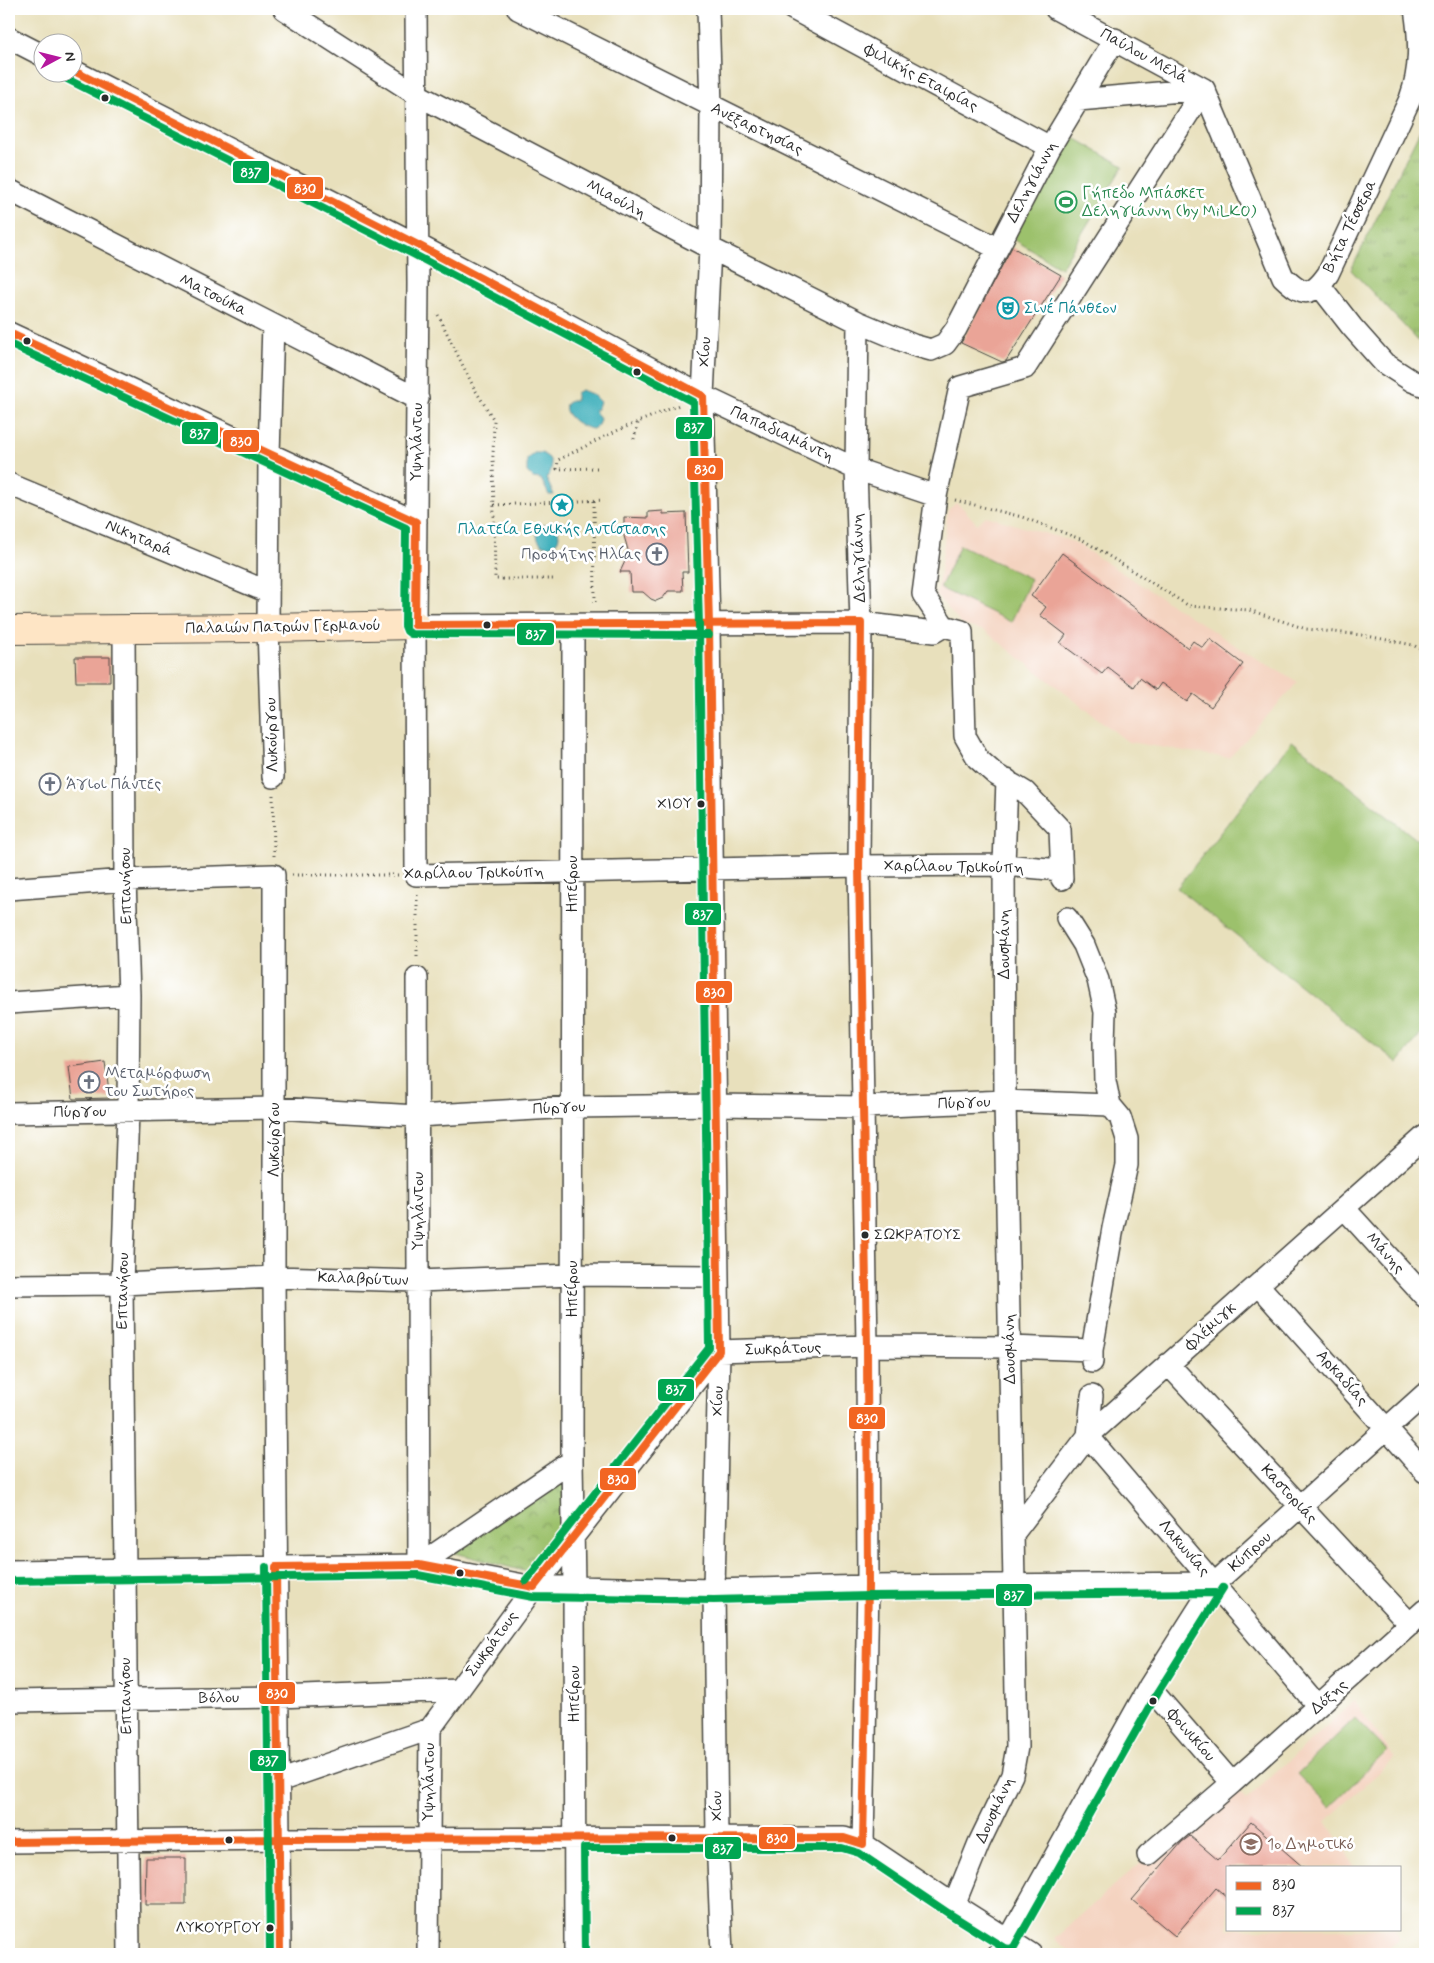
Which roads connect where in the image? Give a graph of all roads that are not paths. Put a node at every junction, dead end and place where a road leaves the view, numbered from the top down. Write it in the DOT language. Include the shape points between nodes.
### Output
graph roads {
  1 [pos="284,9"];
  2 [pos="416,9"];
  3 [pos="518,9"];
  4 [pos="708,9"];
  5 [pos="793,9"];
  6 [pos="1056,9"];
  7 [pos="1416,9"];
  8 [pos="9,38"];
  9 [pos="1115,39"];
  10 [pos="32,50"];
  11 [pos="82,75"];
  12 [pos="1204,89"];
  13 [pos="416,94"];
  14 [pos="1078,100"];
  15 [pos="711,106"];
  16 [pos="1050,147"];
  17 [pos="9,190"];
  18 [pos="418,245"];
  19 [pos="710,248"];
  20 [pos="997,248"];
  21 [pos="1320,286"];
  22 [pos="858,322"];
  23 [pos="273,326"];
  24 [pos="956,329"];
  25 [pos="9,334"];
  26 [pos="1425,386"];
  27 [pos="703,396"];
  28 [pos="418,398"];
  29 [pos="269,454"];
  30 [pos="856,469"];
  31 [pos="9,484"];
  32 [pos="936,496"];
  33 [pos="416,522"];
  34 [pos="268,592"];
  35 [pos="861,623"];
  36 [pos="416,625"];
  37 [pos="573,625"];
  38 [pos="709,625"];
  39 [pos="944,626"];
  40 [pos="124,628"];
  41 [pos="268,628"];
  42 [pos="9,630"];
  43 [pos="273,777"];
  44 [pos="1007,780"];
  45 [pos="1004,865"];
  46 [pos="859,866"];
  47 [pos="712,868"];
  48 [pos="572,870"];
  49 [pos="416,874"];
  50 [pos="125,880"];
  51 [pos="9,890"];
  52 [pos="1067,918"];
  53 [pos="417,978"];
  54 [pos="129,995"];
  55 [pos="9,1003"];
  56 [pos="1005,1101"];
  57 [pos="716,1105"];
  58 [pos="1110,1105"];
  59 [pos="572,1107"];
  60 [pos="864,1107"];
  61 [pos="274,1108"];
  62 [pos="128,1111"];
  63 [pos="9,1113"];
  64 [pos="417,1116"];
  65 [pos="1425,1136"];
  66 [pos="1344,1208"];
  67 [pos="572,1275"];
  68 [pos="717,1276"];
  69 [pos="274,1277"];
  70 [pos="418,1281"];
  71 [pos="122,1284"];
  72 [pos="1258,1284"];
  73 [pos="9,1285"];
  74 [pos="1425,1297"];
  75 [pos="867,1346"];
  76 [pos="1010,1347"];
  77 [pos="719,1351"];
  78 [pos="1168,1364"];
  79 [pos="1425,1394"];
  80 [pos="1092,1396"];
  81 [pos="1387,1428"];
  82 [pos="1088,1436"];
  83 [pos="572,1460"];
  84 [pos="1425,1472"];
  85 [pos="1301,1506"];
  86 [pos="1014,1534"];
  87 [pos="573,1538"];
  88 [pos="419,1565"];
  89 [pos="276,1567"];
  90 [pos="125,1570"];
  91 [pos="9,1571"];
  92 [pos="1215,1583"];
  93 [pos="1014,1585"];
  94 [pos="868,1586"];
  95 [pos="534,1587"];
  96 [pos="574,1587"];
  97 [pos="714,1590"];
  98 [pos="1417,1617"];
  99 [pos="1149,1687"];
  100 [pos="459,1690"];
  101 [pos="278,1697"];
  102 [pos="126,1699"];
  103 [pos="9,1701"];
  104 [pos="1318,1706"];
  105 [pos="430,1729"];
  106 [pos="279,1781"];
  107 [pos="1232,1783"];
  108 [pos="574,1838"];
  109 [pos="717,1838"];
  110 [pos="280,1839"];
  111 [pos="428,1840"];
  112 [pos="9,1842"];
  113 [pos="128,1842"];
  114 [pos="863,1844"];
  115 [pos="1148,1855"];
  116 [pos="954,1906"];
  117 [pos="1004,1947"];
  118 [pos="129,1954"];
  119 [pos="280,1954"];
  120 [pos="428,1954"];
  121 [pos="575,1954"];
  122 [pos="722,1954"];
  123 [pos="1031,1954"];
  1 -- 13 [label="street, Μιαούλη"];
  2 -- 13 [label="street, Υψηλάντου"];
  3 -- 15 [label="street, Ανεξαρτησίας"];
  4 -- 15 [label="street, Χίου"];
  5 -- 16 [label="street, Φιλικής Εταιρίας"];
  6 -- 9 [label="street, Παύλου Μελά"];
  7 -- 21 [label="street, Βήτα Τέσσερα" via="1419,63 1415,86"];
  8 -- 10 [label="street"];
  9 -- 12 [label="street, Παύλου Μελά"];
  9 -- 14 [label="street, Δεληγιάννη"];
  11 -- 18 [label="street, Παπαδιαμάντη"];
  12 -- 14 [label="street"];
  12 -- 21 [label="street, Βήτα Τέσσερα" via="1283,277 1297,291 1309,292"];
  12 -- 32 [label="street" via="1025,368 960,387"];
  13 -- 18 [label="street, Υψηλάντου"];
  13 -- 19 [label="street, Μιαούλη"];
  14 -- 16 [label="street, Δεληγιάννη"];
  15 -- 19 [label="street, Χίου"];
  15 -- 20 [label="street, Ανεξαρτησίας"];
  16 -- 20 [label="street, Δεληγιάννη"];
  17 -- 23 [label="street, Ματσούκα"];
  18 -- 27 [label="street, Παπαδιαμάντη"];
  18 -- 28 [label="street, Υψηλάντου"];
  19 -- 22 [label="street, Μιαούλη"];
  19 -- 27 [label="street, Χίου"];
  20 -- 24 [label="street, Δεληγιάννη"];
  21 -- 26 [label="street" via="1384,363"];
  22 -- 24 [label="street, Μιαούλη" via="931,350 945,344"];
  22 -- 30 [label="street, Δεληγιάννη"];
  23 -- 28 [label="street, Ματσούκα"];
  23 -- 29 [label="street, Λυκούργου"];
  25 -- 29 [label="street"];
  27 -- 30 [label="street, Παπαδιαμάντη"];
  27 -- 38 [label="street, Χίου"];
  28 -- 33 [label="street, Υψηλάντου"];
  29 -- 33 [label="street"];
  29 -- 34 [label="street, Λυκούργου"];
  30 -- 32 [label="street, Παπαδιαμάντη"];
  30 -- 35 [label="street, Δεληγιάννη"];
  31 -- 34 [label="street, Νικηταρά"];
  32 -- 39 [label="street" via="923,594"];
  33 -- 36 [label="street, Υψηλάντου"];
  34 -- 41 [label="street, Λυκούργου"];
  35 -- 38 [label="street, Παλαιών Πατρών Γερμανού"];
  35 -- 39 [label="street, Παλαιών Πατρών Γερμανού" via="934,632"];
  35 -- 46 [label="street, Δεληγιάννη"];
  36 -- 37 [label="street, Παλαιών Πατρών Γερμανού"];
  36 -- 41 [label="street, Παλαιών Πατρών Γερμανού"];
  36 -- 49 [label="street, Υψηλάντου"];
  37 -- 38 [label="street, Παλαιών Πατρών Γερμανού"];
  37 -- 48 [label="street, Ηπείρου"];
  38 -- 47 [label="street, Χίου"];
  39 -- 44 [label="street" via="962,631 965,736 978,758"];
  40 -- 41 [label="street, Παλαιών Πατρών Γερμανού"];
  40 -- 42 [label="street, Παλαιών Πατρών Γερμανού"];
  40 -- 50 [label="street, Επτανήσου"];
  41 -- 43 [label="street, Λυκούργου"];
  44 -- 45 [label="street, Δουσμάνη"];
  44 -- 45 [label="street, Χαρίλαου Τρικούπη" via="1025,792 1060,829 1061,875"];
  45 -- 46 [label="street, Χαρίλαου Τρικούπη"];
  45 -- 56 [label="street, Δουσμάνη"];
  46 -- 47 [label="street, Χαρίλαου Τρικούπη"];
  46 -- 60 [label="street, Δεληγιάννη"];
  47 -- 48 [label="street, Χαρίλαου Τρικούπη"];
  47 -- 57 [label="street, Χίου"];
  48 -- 49 [label="street, Χαρίλαου Τρικούπη"];
  48 -- 59 [label="street, Ηπείρου"];
  50 -- 51 [label="street"];
  50 -- 54 [label="street, Επτανήσου"];
  50 -- 61 [label="street, Λυκούργου" via="274,874"];
  52 -- 58 [label="street" via="1084,945 1100,988 1105,1012 1105,1081"];
  53 -- 64 [label="street, Υψηλάντου"];
  54 -- 55 [label="street"];
  54 -- 62 [label="street, Επτανήσου"];
  56 -- 58 [label="street, Πύργου"];
  56 -- 60 [label="street, Πύργου"];
  56 -- 76 [label="street, Δουσμάνη"];
  57 -- 59 [label="street, Πύργου"];
  57 -- 60 [label="street, Πύργου"];
  57 -- 68 [label="street, Χίου"];
  58 -- 76 [label="street, Σωκράτους" via="1120,1117 1127,1139 1127,1165 1092,1356"];
  59 -- 64 [label="street, Πύργου"];
  59 -- 67 [label="street, Ηπείρου"];
  60 -- 75 [label="street, Δεληγιάννη"];
  61 -- 62 [label="street, Πύργου"];
  61 -- 64 [label="street, Πύργου"];
  61 -- 69 [label="street, Λυκούργου"];
  62 -- 63 [label="street, Πύργου"];
  62 -- 71 [label="street, Επτανήσου"];
  64 -- 70 [label="street, Υψηλάντου"];
  65 -- 66 [label="street, Φλέμιγκ"];
  66 -- 72 [label="street, Φλέμιγκ"];
  66 -- 74 [label="street, Μάνης"];
  67 -- 68 [label="street, Καλαβρύτων"];
  67 -- 70 [label="street, Καλαβρύτων"];
  67 -- 83 [label="street, Ηπείρου"];
  68 -- 77 [label="street, Χίου"];
  69 -- 70 [label="street, Καλαβρύτων"];
  69 -- 71 [label="street, Καλαβρύτων"];
  69 -- 89 [label="street, Λυκούργου"];
  70 -- 88 [label="street, Υψηλάντου"];
  71 -- 73 [label="street, Καλαβρύτων"];
  71 -- 90 [label="street, Επτανήσου"];
  72 -- 78 [label="street, Φλέμιγκ"];
  72 -- 81 [label="street, Αρκαδίας"];
  75 -- 76 [label="street, Σωκράτους"];
  75 -- 77 [label="street, Σωκράτους"];
  75 -- 94 [label="street, Δεληγιάννη"];
  76 -- 86 [label="street, Δουσμάνη"];
  77 -- 87 [label="street, Σωκράτους"];
  77 -- 97 [label="street, Χίου"];
  78 -- 82 [label="street, Φλέμιγκ"];
  78 -- 85 [label="street, Καστοριάς"];
  79 -- 81 [label="street, Κύπρου"];
  80 -- 82 [label="street"];
  81 -- 84 [label="street, Αρκαδίας"];
  81 -- 85 [label="street, Κύπρου"];
  82 -- 86 [label="street, Φλέμιγκ"];
  82 -- 92 [label="street, Λακωνίας"];
  83 -- 87 [label="street, Ηπείρου"];
  83 -- 88 [label="street"];
  85 -- 92 [label="street, Κύπρου"];
  85 -- 98 [label="street, Καστοριάς"];
  86 -- 93 [label="street, Δουσμάνη"];
  87 -- 95 [label="street, Σωκράτους"];
  87 -- 96 [label="street, Ηπείρου"];
  88 -- 89 [label="street"];
  88 -- 95 [label="street"];
  89 -- 90 [label="street"];
  89 -- 101 [label="street, Λυκούργου"];
  90 -- 91 [label="street"];
  90 -- 102 [label="street, Επτανήσου"];
  92 -- 93 [label="street"];
  92 -- 99 [label="street, Κύπρου"];
  92 -- 104 [label="street, Λακωνίας"];
  93 -- 94 [label="street"];
  93 -- 116 [label="street, Δουσμάνη" via="1017,1747 1012,1775 979,1843"];
  94 -- 97 [label="street"];
  94 -- 114 [label="street, Δεληγιάννη"];
  95 -- 96 [label="street"];
  95 -- 100 [label="street, Σωκράτους"];
  96 -- 97 [label="street"];
  96 -- 108 [label="street, Ηπείρου"];
  97 -- 109 [label="street, Χίου"];
  98 -- 104 [label="street, Δόξης"];
  99 -- 107 [label="street, Φοινικίου"];
  99 -- 117 [label="street, Κύπρου"];
  100 -- 101 [label="street, Βόλου"];
  100 -- 105 [label="street, Σωκράτους"];
  101 -- 102 [label="street, Βόλου"];
  101 -- 106 [label="street, Λυκούργου"];
  102 -- 103 [label="street, Βόλου"];
  102 -- 113 [label="street, Επτανήσου"];
  104 -- 107 [label="street, Δόξης"];
  105 -- 106 [label="street"];
  105 -- 111 [label="street, Υψηλάντου"];
  106 -- 110 [label="street, Λυκούργου"];
  107 -- 115 [label="street, Δόξης"];
  108 -- 109 [label="street"];
  108 -- 111 [label="street"];
  108 -- 121 [label="street, Ηπείρου"];
  109 -- 114 [label="street" via="844,1838"];
  109 -- 122 [label="street, Χίου"];
  110 -- 111 [label="street"];
  110 -- 113 [label="street"];
  110 -- 119 [label="street, Λυκούργου"];
  111 -- 120 [label="street, Υψηλάντου"];
  112 -- 113 [label="street"];
  113 -- 118 [label="street, Επτανήσου"];
  114 -- 116 [label="street"];
  116 -- 117 [label="street"];
  117 -- 123 [label="street"];
}
